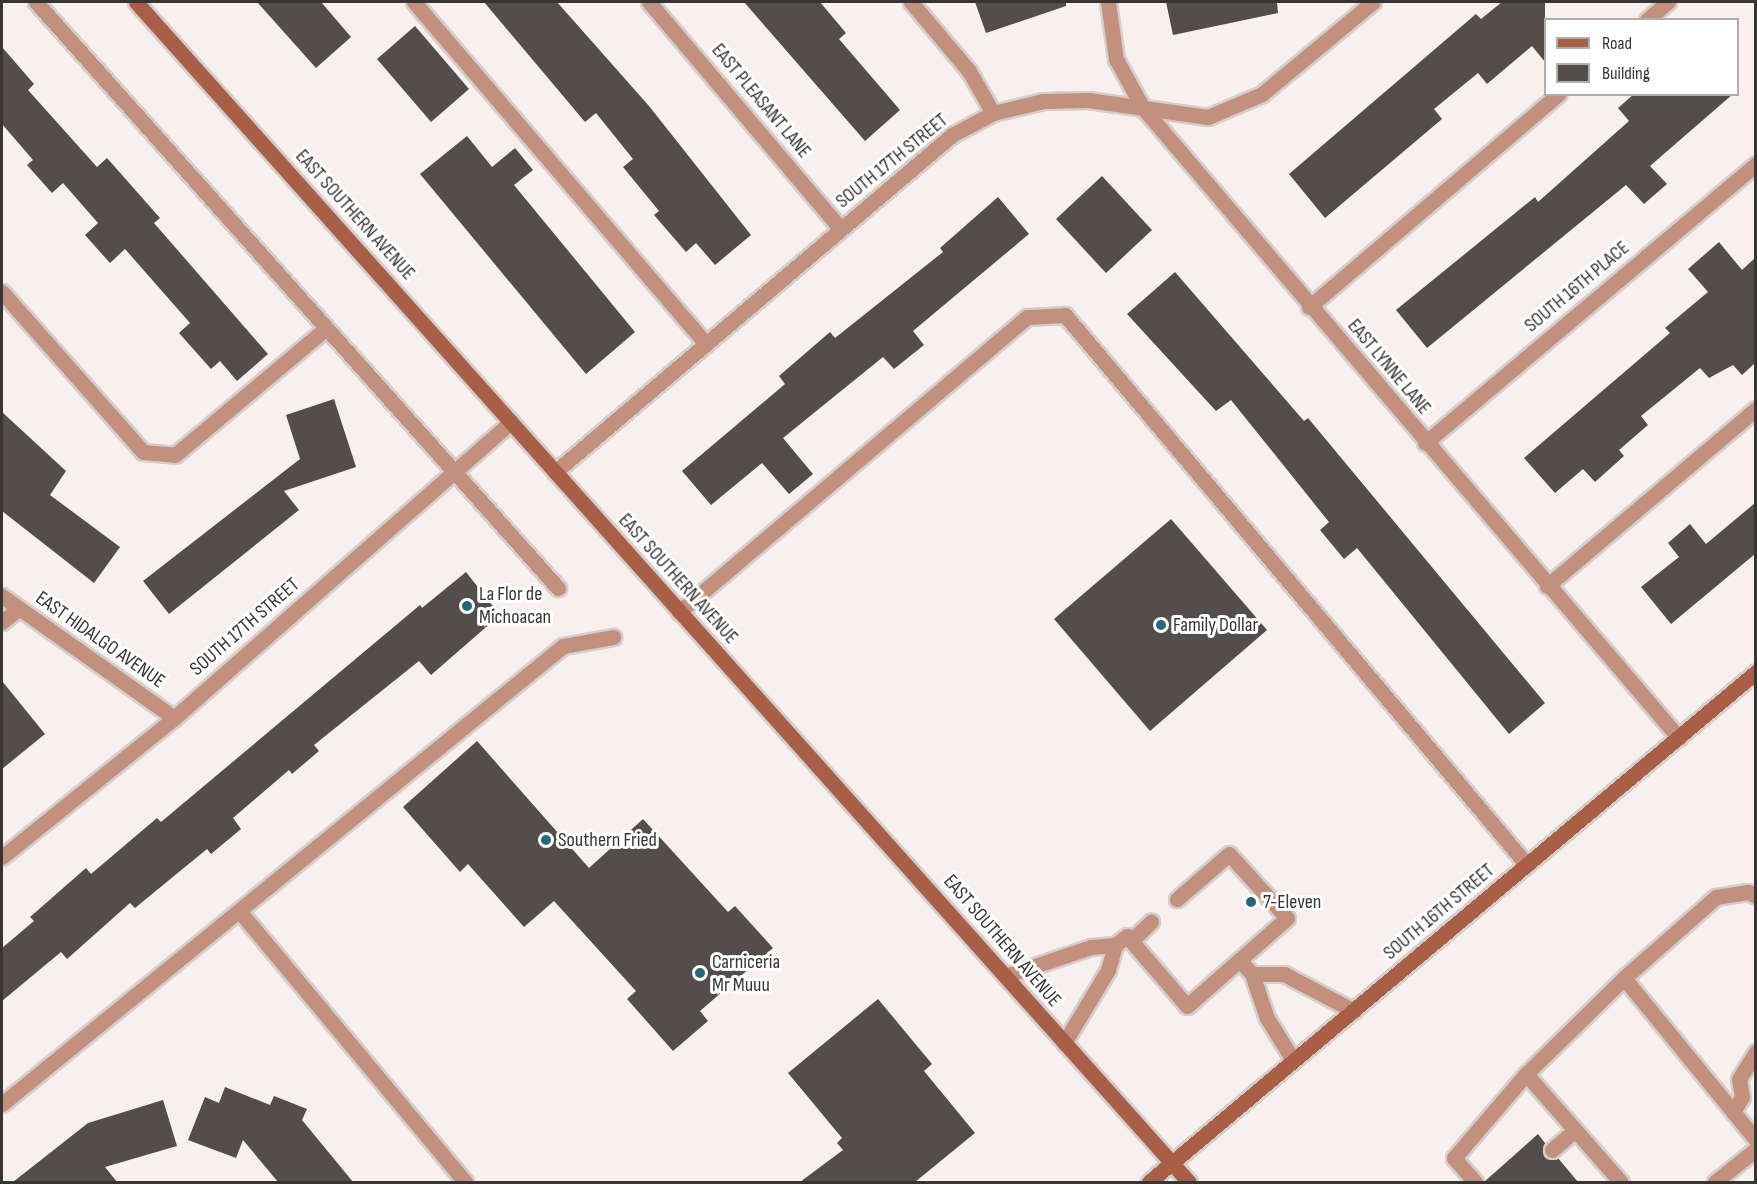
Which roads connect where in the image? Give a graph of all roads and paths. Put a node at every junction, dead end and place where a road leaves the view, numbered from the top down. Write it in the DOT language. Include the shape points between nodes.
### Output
graph roads {
  1 [pos="36,2"];
  2 [pos="136,2"];
  3 [pos="414,2"];
  4 [pos="649,2"];
  5 [pos="911,2"];
  6 [pos="1108,2"];
  7 [pos="1373,2"];
  8 [pos="1668,2"];
  9 [pos="1649,18"];
  10 [pos="1556,96"];
  11 [pos="1143,108"];
  12 [pos="993,113"];
  13 [pos="1755,164"];
  14 [pos="841,229"];
  15 [pos="2,292"];
  16 [pos="1309,307"];
  17 [pos="325,329"];
  18 [pos="705,343"];
  19 [pos="1755,409"];
  20 [pos="511,422"];
  21 [pos="1425,443"];
  22 [pos="555,472"];
  23 [pos="454,475"];
  24 [pos="1547,586"];
  25 [pos="558,588"];
  26 [pos="2,596"];
  27 [pos="18,609"];
  28 [pos="679,612"];
  29 [pos="2,622"];
  30 [pos="613,637"];
  31 [pos="1755,672"];
  32 [pos="174,718"];
  33 [pos="1679,738"];
  34 [pos="2,857"];
  35 [pos="1527,865"];
  36 [pos="1755,896"];
  37 [pos="1177,899"];
  38 [pos="241,913"];
  39 [pos="1151,922"];
  40 [pos="1131,941"];
  41 [pos="1115,945"];
  42 [pos="1240,960"];
  43 [pos="1252,974"];
  44 [pos="1005,976"];
  45 [pos="1624,978"];
  46 [pos="1354,1011"];
  47 [pos="1065,1043"];
  48 [pos="1755,1052"];
  49 [pos="1293,1060"];
  50 [pos="1526,1074"];
  51 [pos="1749,1095"];
  52 [pos="2,1104"];
  53 [pos="1733,1112"];
  54 [pos="1575,1130"];
  55 [pos="1755,1140"];
  56 [pos="1755,1149"];
  57 [pos="1552,1150"];
  58 [pos="1172,1164"];
  59 [pos="1732,1177"];
  60 [pos="465,1182"];
  61 [pos="1149,1182"];
  62 [pos="1188,1182"];
  63 [pos="1475,1182"];
  64 [pos="1621,1182"];
  65 [pos="1715,1182"];
  1 -- 17 [label="street"];
  2 -- 20 [label="main road, EAST SOUTHERN AVENUE"];
  3 -- 18 [label="street"];
  4 -- 14 [label="street, EAST PLEASANT LANE"];
  5 -- 12 [label="street" via="969,71"];
  6 -- 11 [label="street, EAST LYNNE LANE" via="1116,59"];
  7 -- 11 [label="street, SOUTH 17TH STREET" via="1262,94 1208,117"];
  8 -- 9 [label="street"];
  10 -- 16 [label="street"];
  11 -- 12 [label="street, SOUTH 17TH STREET" via="1088,100 1043,101"];
  11 -- 16 [label="street, EAST LYNNE LANE"];
  12 -- 14 [label="street, SOUTH 17TH STREET" via="952,135"];
  13 -- 21 [label="street, SOUTH 16TH PLACE"];
  14 -- 18 [label="street, SOUTH 17TH STREET"];
  15 -- 17 [label="street" via="143,452 176,455"];
  16 -- 21 [label="street, EAST LYNNE LANE"];
  17 -- 23 [label="street"];
  18 -- 22 [label="street, SOUTH 17TH STREET"];
  19 -- 24 [label="street"];
  20 -- 22 [label="main road, EAST SOUTHERN AVENUE"];
  20 -- 23 [label="street, SOUTH 17TH STREET"];
  21 -- 24 [label="street, EAST LYNNE LANE"];
  22 -- 28 [label="main road, EAST SOUTHERN AVENUE"];
  23 -- 25 [label="street"];
  23 -- 32 [label="street, SOUTH 17TH STREET"];
  24 -- 33 [label="street, EAST LYNNE LANE"];
  26 -- 27 [label="street, EAST HIDALGO AVENUE"];
  27 -- 29 [label="street"];
  27 -- 32 [label="street, EAST HIDALGO AVENUE"];
  28 -- 35 [label="street" via="1027,316 1065,315"];
  28 -- 44 [label="main road, EAST SOUTHERN AVENUE"];
  30 -- 38 [label="street" via="563,646"];
  31 -- 33 [label="main road, SOUTH 16TH STREET"];
  32 -- 34 [label="street, SOUTH 17TH STREET"];
  33 -- 35 [label="main road, SOUTH 16TH STREET"];
  35 -- 46 [label="main road, SOUTH 16TH STREET"];
  36 -- 45 [label="street" via="1748,892 1716,897"];
  37 -- 42 [label="street" via="1229,854 1287,918"];
  38 -- 52 [label="street"];
  38 -- 60 [label="street"];
  39 -- 40 [label="street"];
  40 -- 41 [label="street" via="1127,936"];
  40 -- 42 [label="street" via="1187,1006"];
  41 -- 44 [label="street" via="1090,947"];
  41 -- 47 [label="street" via="1108,970"];
  42 -- 43 [label="street"];
  43 -- 46 [label="street" via="1284,974"];
  43 -- 49 [label="street" via="1256,996"];
  44 -- 47 [label="main road, EAST SOUTHERN AVENUE"];
  45 -- 50 [label="street"];
  45 -- 53 [label="street"];
  46 -- 49 [label="main road, SOUTH 16TH STREET"];
  47 -- 58 [label="main road, EAST SOUTHERN AVENUE"];
  48 -- 51 [label="street" via="1739,1079"];
  49 -- 58 [label="main road, SOUTH 16TH STREET"];
  50 -- 54 [label="street"];
  50 -- 63 [label="street" via="1454,1158"];
  51 -- 53 [label="street"];
  53 -- 55 [label="street"];
  54 -- 57 [label="street"];
  54 -- 64 [label="street"];
  56 -- 59 [label="street"];
  58 -- 61 [label="main road, SOUTH 16TH STREET"];
  58 -- 62 [label="main road, EAST SOUTHERN AVENUE"];
  59 -- 65 [label="street"];
}
